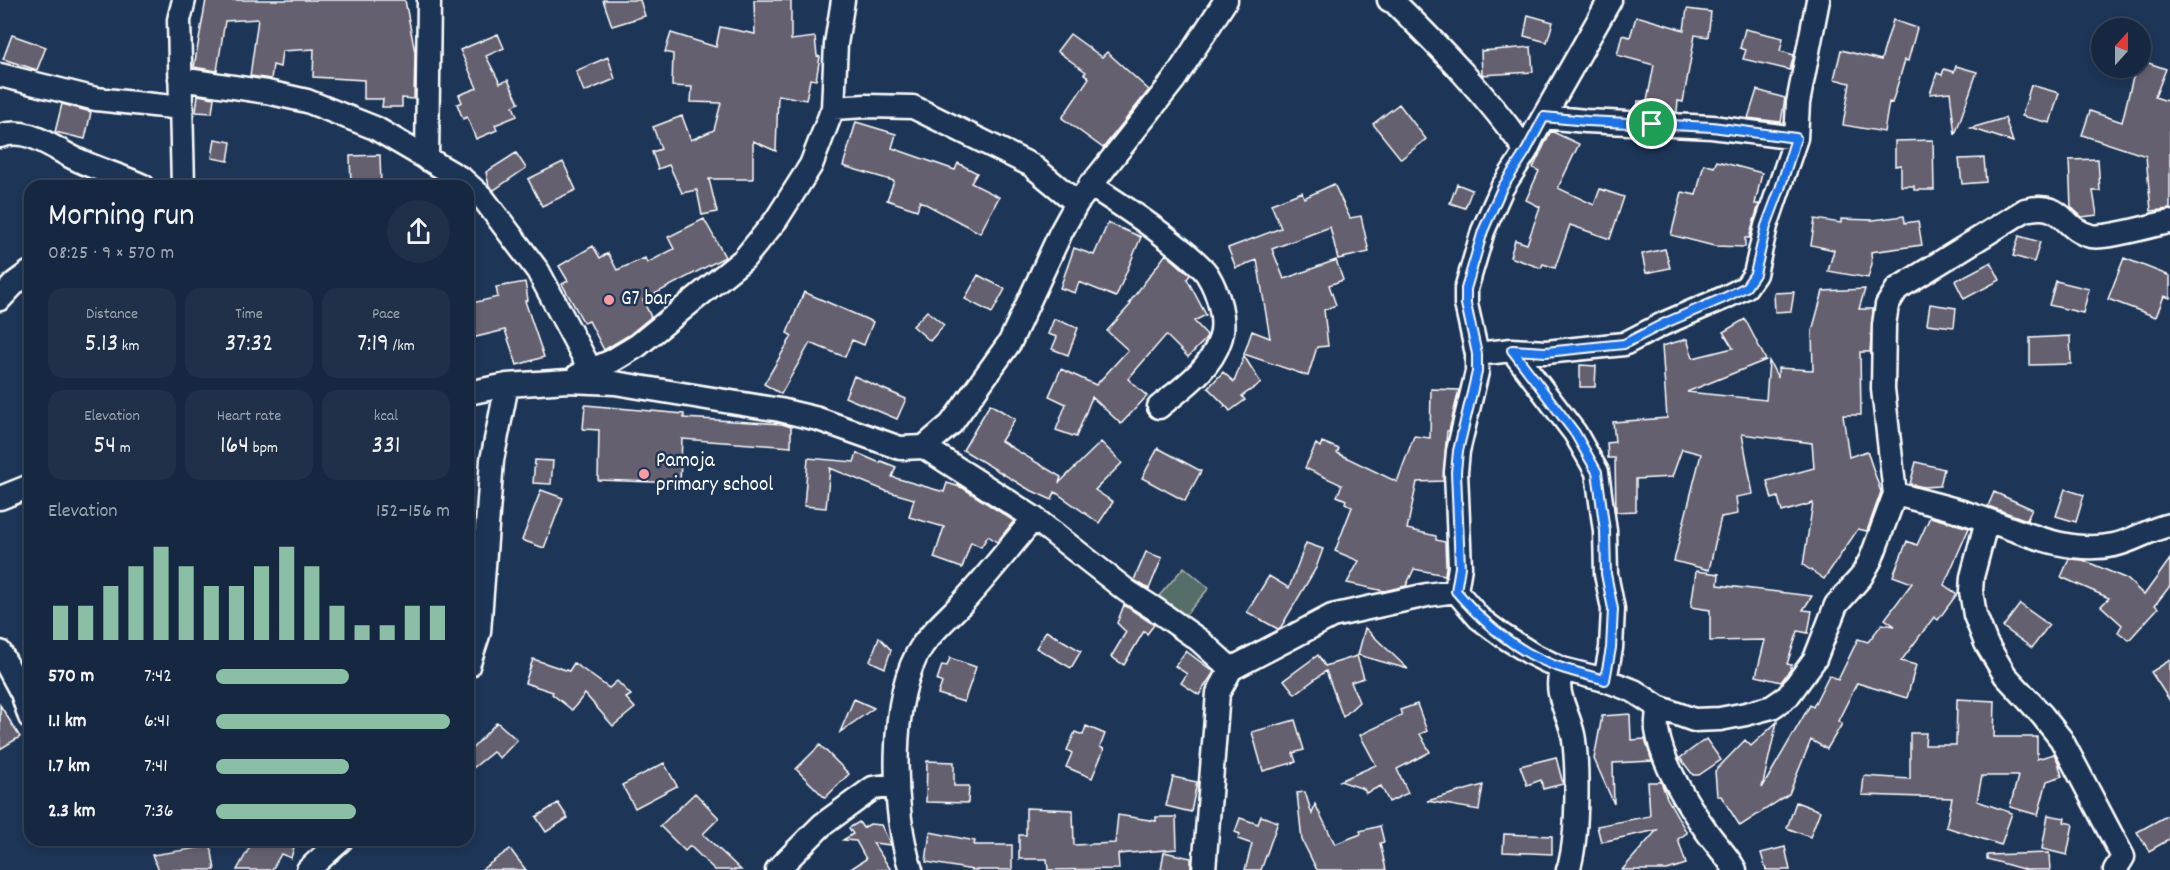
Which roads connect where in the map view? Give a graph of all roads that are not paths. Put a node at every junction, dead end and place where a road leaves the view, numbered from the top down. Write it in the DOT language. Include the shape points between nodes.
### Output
graph roads {
  1 [pos="184,0"];
  2 [pos="429,0"];
  3 [pos="843,0"];
  4 [pos="1226,0"];
  5 [pos="1389,0"];
  6 [pos="1610,0"];
  7 [pos="1818,0"];
  8 [pos="0,75"];
  9 [pos="180,79"];
  10 [pos="182,108"];
  11 [pos="833,108"];
  12 [pos="1544,117"];
  13 [pos="0,136"];
  14 [pos="1796,138"];
  15 [pos="1526,151"];
  16 [pos="427,159"];
  17 [pos="128,180"];
  18 [pos="183,180"];
  19 [pos="463,180"];
  20 [pos="474,189"];
  21 [pos="1084,194"];
  22 [pos="2170,222"];
  23 [pos="24,276"];
  24 [pos="0,299"];
  25 [pos="1512,350"];
  26 [pos="1477,354"];
  27 [pos="590,369"];
  28 [pos="568,381"];
  29 [pos="507,386"];
  30 [pos="474,392"];
  31 [pos="1159,407"];
  32 [pos="924,447"];
  33 [pos="24,491"];
  34 [pos="1895,494"];
  35 [pos="0,498"];
  36 [pos="1034,518"];
  37 [pos="1987,520"];
  38 [pos="2170,525"];
  39 [pos="1456,591"];
  40 [pos="474,621"];
  41 [pos="0,652"];
  42 [pos="1231,669"];
  43 [pos="1562,669"];
  44 [pos="1605,680"];
  45 [pos="24,699"];
  46 [pos="1658,707"];
  47 [pos="896,785"];
  48 [pos="334,846"];
  49 [pos="308,870"];
  50 [pos="777,870"];
  51 [pos="911,870"];
  52 [pos="1204,870"];
  53 [pos="1568,870"];
  54 [pos="1735,870"];
  55 [pos="2115,870"];
  1 -- 9 [label="street" via="179,20"];
  2 -- 16 [label="street"];
  3 -- 11 [label="street"];
  4 -- 21 [label="street" via="1174,80"];
  5 -- 15 [label="street" via="1497,110"];
  6 -- 12 [label="street"];
  7 -- 14 [label="street" via="1798,103"];
  8 -- 10 [label="street" via="96,99"];
  9 -- 10 [label="street"];
  9 -- 16 [label="street" via="307,101 375,128"];
  10 -- 18 [label="street"];
  11 -- 21 [label="street" via="913,107"];
  11 -- 27 [label="street" via="811,165 776,220 744,259 637,346"];
  12 -- 14 [label="street" via="1712,127"];
  12 -- 15 [label="street"];
  13 -- 17 [label="street" via="22,134 38,139 76,160"];
  14 -- 25 [label="street" via="1766,226 1755,274 1746,287 1624,344 1546,352"];
  15 -- 26 [label="street" via="1502,188 1483,231 1466,289"];
  16 -- 19 [label="street"];
  20 -- 27 [label="street" via="538,271"];
  21 -- 31 [label="street" via="1134,212 1186,253 1206,272 1220,303 1222,328 1216,349 1190,383"];
  21 -- 32 [label="street" via="1061,231 1010,342 951,424"];
  22 -- 34 [label="street" via="2097,236 2083,233 2049,208 2036,207 2025,210 1897,289 1887,305 1884,325 1883,389"];
  23 -- 24 [label="street"];
  25 -- 26 [label="street"];
  25 -- 44 [label="street" via="1575,433 1597,472 1613,609"];
  26 -- 39 [label="street" via="1477,372 1456,472 1460,567"];
  27 -- 28 [label="street"];
  28 -- 29 [label="street"];
  28 -- 32 [label="street" via="615,383 780,410 900,448"];
  29 -- 30 [label="street"];
  29 -- 40 [label="street" via="492,460"];
  32 -- 36 [label="street"];
  33 -- 35 [label="street"];
  34 -- 37 [label="street"];
  34 -- 46 [label="street" via="1862,577 1836,605 1815,659 1788,696 1772,707 1720,719 1694,720"];
  36 -- 42 [label="street" via="1127,591 1199,640"];
  36 -- 47 [label="street" via="922,646 908,677 900,713"];
  37 -- 38 [label="street" via="2034,538 2090,546 2114,545"];
  37 -- 55 [label="street" via="1972,577 1975,615 2005,675 2061,740 2123,857"];
  39 -- 42 [label="street" via="1332,616"];
  39 -- 43 [label="street" via="1479,618 1503,636"];
  41 -- 45 [label="street"];
  42 -- 52 [label="street" via="1218,693"];
  43 -- 44 [label="street"];
  43 -- 53 [label="street" via="1559,693 1574,738 1574,823"];
  44 -- 46 [label="street" via="1634,691"];
  46 -- 54 [label="street" via="1657,728 1666,761 1705,830"];
  47 -- 50 [label="street" via="873,788 822,825"];
  47 -- 51 [label="street"];
  48 -- 49 [label="street"];
}
